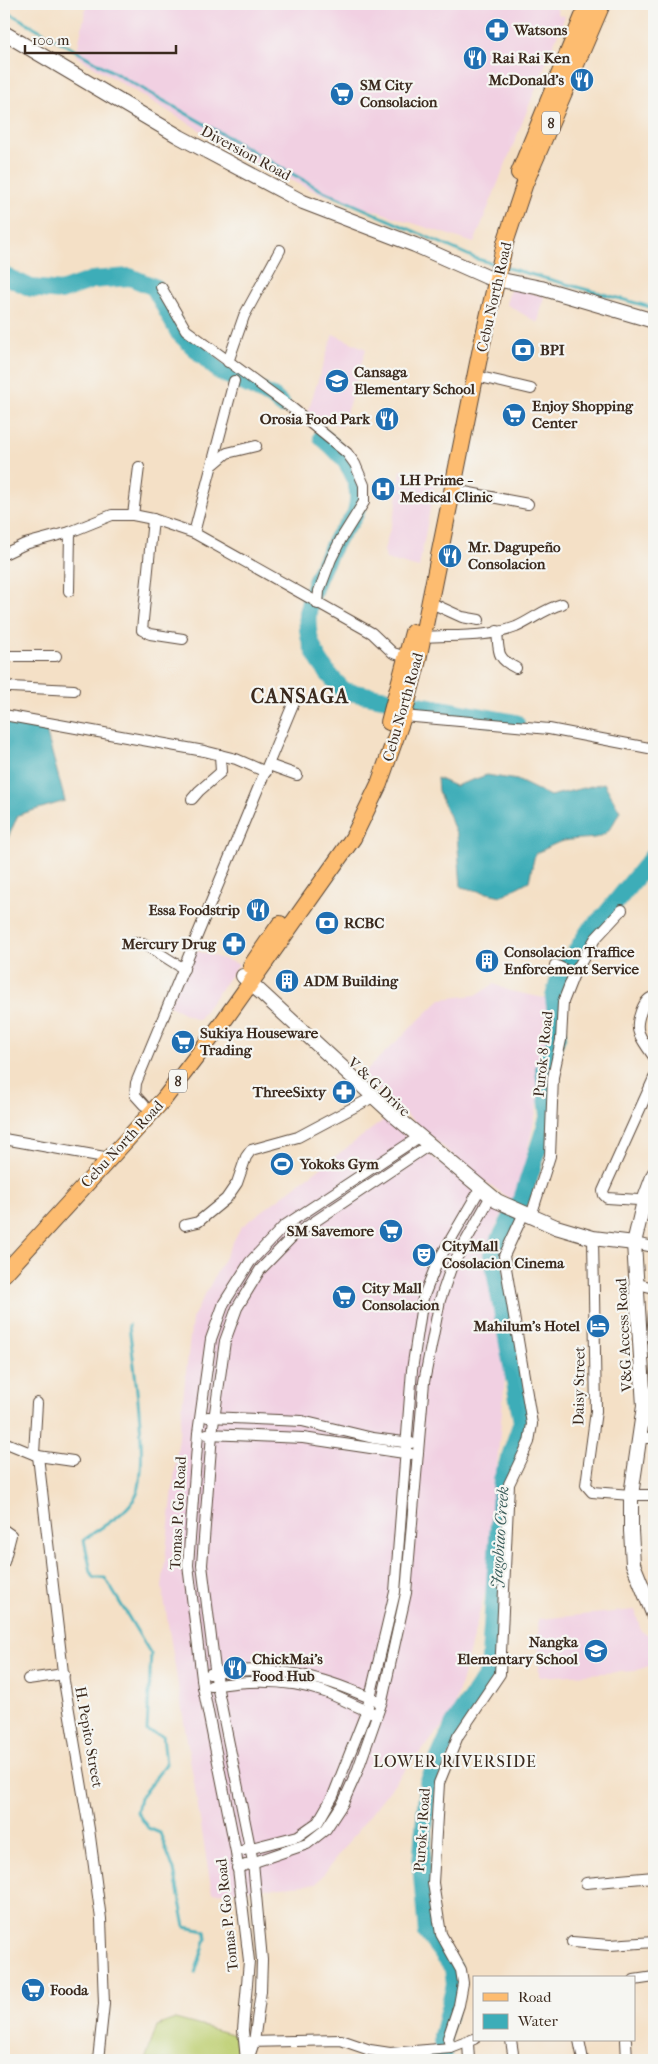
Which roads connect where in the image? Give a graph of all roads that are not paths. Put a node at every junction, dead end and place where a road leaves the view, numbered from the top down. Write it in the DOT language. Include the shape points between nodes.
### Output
graph roads {
  1 [pos="588,4"];
  2 [pos="602,4"];
  3 [pos="583,32"];
  4 [pos="4,33"];
  5 [pos="280,250"];
  6 [pos="492,275"];
  7 [pos="161,287"];
  8 [pos="654,321"];
  9 [pos="228,362"];
  10 [pos="476,376"];
  11 [pos="234,381"];
  12 [pos="532,389"];
  13 [pos="256,446"];
  14 [pos="213,465"];
  15 [pos="139,467"];
  16 [pos="454,490"];
  17 [pos="528,504"];
  18 [pos="133,515"];
  19 [pos="153,519"];
  20 [pos="70,532"];
  21 [pos="194,533"];
  22 [pos="4,554"];
  23 [pos="68,591"];
  24 [pos="429,602"];
  25 [pos="316,603"];
  26 [pos="562,604"];
  27 [pos="479,620"];
  28 [pos="497,631"];
  29 [pos="423,637"];
  30 [pos="182,639"];
  31 [pos="4,656"];
  32 [pos="56,656"];
  33 [pos="407,656"];
  34 [pos="516,668"];
  35 [pos="4,682"];
  36 [pos="74,690"];
  37 [pos="404,692"];
  38 [pos="296,697"];
  39 [pos="400,713"];
  40 [pos="4,715"];
  41 [pos="654,748"];
  42 [pos="220,755"];
  43 [pos="267,768"];
  44 [pos="297,775"];
  45 [pos="192,799"];
  46 [pos="622,910"];
  47 [pos="134,943"];
  48 [pos="184,969"];
  49 [pos="246,982"];
  50 [pos="654,997"];
  51 [pos="654,1057"];
  52 [pos="654,1078"];
  53 [pos="372,1098"];
  54 [pos="144,1105"];
  55 [pos="4,1139"];
  56 [pos="421,1143"];
  57 [pos="104,1157"];
  58 [pos="654,1174"];
  59 [pos="484,1196"];
  60 [pos="649,1201"];
  61 [pos="517,1210"];
  62 [pos="185,1225"];
  63 [pos="593,1238"];
  64 [pos="634,1244"];
  65 [pos="654,1247"];
  66 [pos="4,1257"];
  67 [pos="4,1274"];
  68 [pos="638,1284"];
  69 [pos="654,1288"];
  70 [pos="37,1403"];
  71 [pos="201,1416"];
  72 [pos="214,1417"];
  73 [pos="198,1433"];
  74 [pos="212,1434"];
  75 [pos="640,1438"];
  76 [pos="654,1438"];
  77 [pos="4,1442"];
  78 [pos="406,1442"];
  79 [pos="417,1449"];
  80 [pos="405,1454"];
  81 [pos="36,1455"];
  82 [pos="73,1461"];
  83 [pos="631,1495"];
  84 [pos="654,1495"];
  85 [pos="4,1530"];
  86 [pos="4,1562"];
  87 [pos="654,1616"];
  88 [pos="215,1673"];
  89 [pos="64,1674"];
  90 [pos="201,1676"];
  91 [pos="28,1679"];
  92 [pos="217,1685"];
  93 [pos="203,1687"];
  94 [pos="370,1698"];
  95 [pos="382,1701"];
  96 [pos="367,1710"];
  97 [pos="377,1713"];
  98 [pos="249,1850"];
  99 [pos="236,1852"];
  100 [pos="253,1862"];
  101 [pos="237,1868"];
  102 [pos="654,1877"];
  103 [pos="586,1883"];
  104 [pos="572,1942"];
  105 [pos="654,1942"];
  106 [pos="654,1977"];
  107 [pos="636,1980"];
  108 [pos="471,2041"];
  109 [pos="248,2042"];
  110 [pos="511,2042"];
  111 [pos="579,2042"];
  112 [pos="626,2042"];
  113 [pos="449,2049"];
  114 [pos="98,2060"];
  115 [pos="247,2060"];
  116 [pos="469,2060"];
  117 [pos="514,2060"];
  118 [pos="583,2060"];
  119 [pos="627,2060"];
  1 -- 3 [label="main road, Cebu North Road / 8"];
  2 -- 3 [label="main road, Cebu North Road / 8"];
  3 -- 6 [label="main road, Cebu North Road / 8" via="497,252"];
  4 -- 6 [label="street, Diversion Road" via="180,137 303,202"];
  5 -- 9 [label="street" via="244,316"];
  6 -- 8 [label="street, Diversion Road"];
  6 -- 10 [label="main road, Cebu North Road / 8"];
  6 -- 33 [label="main road, Cebu North Road / 8"];
  7 -- 9 [label="street" via="186,330"];
  9 -- 25 [label="street" via="347,453 364,485 364,502 340,539"];
  10 -- 12 [label="street"];
  10 -- 16 [label="main road, Cebu North Road / 8"];
  11 -- 14 [label="street"];
  13 -- 14 [label="street" via="227,453"];
  14 -- 21 [label="street"];
  15 -- 18 [label="street"];
  16 -- 17 [label="street"];
  16 -- 24 [label="main road, Cebu North Road / 8"];
  18 -- 19 [label="street"];
  18 -- 20 [label="street" via="112,515"];
  19 -- 21 [label="street"];
  19 -- 30 [label="street" via="142,630"];
  20 -- 22 [label="street" via="24,544"];
  20 -- 23 [label="street"];
  21 -- 25 [label="street"];
  24 -- 27 [label="street" via="462,617"];
  24 -- 29 [label="main road, Cebu North Road / 8"];
  25 -- 33 [label="street" via="372,634 393,653"];
  26 -- 28 [label="street" via="547,608 516,627"];
  28 -- 29 [label="street"];
  28 -- 34 [label="street" via="500,657"];
  29 -- 37 [label="main road, Cebu North Road / 8"];
  31 -- 32 [label="street"];
  33 -- 37 [label="main road, Cebu North Road / 8"];
  35 -- 36 [label="street" via="10,687"];
  37 -- 39 [label="main road, Cebu North Road / 8"];
  38 -- 43 [label="street"];
  39 -- 41 [label="street" via="549,729"];
  39 -- 49 [label="main road, Cebu North Road / 8" via="379,784 353,838"];
  40 -- 42 [label="street"];
  42 -- 43 [label="street"];
  42 -- 45 [label="street" via="221,772"];
  43 -- 44 [label="street"];
  43 -- 48 [label="street"];
  46 -- 61 [label="street, Purok 8 Road" via="564,970 550,1156"];
  47 -- 48 [label="street" via="143,943"];
  48 -- 54 [label="street" via="136,1084 135,1095"];
  49 -- 53 [label="street, V & G Drive"];
  49 -- 54 [label="main road, Cebu North Road / 8"];
  49 -- 57 [label="main road, Cebu North Road / 8" via="164,1099"];
  50 -- 51 [label="street" via="645,1002 638,1028"];
  52 -- 60 [label="street" via="603,1191 608,1198"];
  53 -- 56 [label="street, V & G Drive"];
  53 -- 62 [label="street" via="298,1137 251,1150 237,1183 226,1199 198,1222"];
  54 -- 57 [label="main road, Cebu North Road / 8"];
  55 -- 57 [label="street"];
  56 -- 59 [label="street, V & G Drive"];
  56 -- 71 [label="street, Tomas P. Go Road" via="284,1226 250,1262 224,1303 211,1339"];
  56 -- 72 [label="street, Tomas P. Go Road" via="293,1236 260,1270 237,1308 225,1341"];
  57 -- 66 [label="main road, Cebu North Road / 8"];
  57 -- 67 [label="main road, Cebu North Road / 8"];
  58 -- 60 [label="street, V&G Access Road"];
  59 -- 61 [label="street, V & G Drive"];
  59 -- 78 [label="street" via="437,1263 423,1298"];
  59 -- 79 [label="street" via="440,1300 424,1382"];
  60 -- 64 [label="street, V&G Access Road"];
  61 -- 63 [label="street, V & G Drive"];
  61 -- 113 [label="street, Purok 1 Road" via="504,1256 532,1424 529,1442 509,1484 500,1674 458,1736 439,1783 433,1883 441,1934 461,1970 463,1983 460,2005 448,2038"];
  63 -- 64 [label="street, V & G Drive"];
  63 -- 83 [label="street, Daisy Street" via="596,1411 586,1485 592,1492"];
  64 -- 65 [label="street"];
  64 -- 68 [label="street, V&G Access Road"];
  68 -- 69 [label="street"];
  68 -- 75 [label="street, V&G Access Road" via="644,1406"];
  70 -- 81 [label="street, H. Pepito Street"];
  71 -- 72 [label="street"];
  71 -- 73 [label="street, Tomas P. Go Road"];
  72 -- 74 [label="street, Tomas P. Go Road"];
  72 -- 78 [label="street" via="302,1421"];
  73 -- 74 [label="street"];
  73 -- 90 [label="street, Tomas P. Go Road" via="188,1565"];
  74 -- 80 [label="street" via="303,1438"];
  74 -- 88 [label="street, Tomas P. Go Road" via="202,1565"];
  75 -- 76 [label="street"];
  75 -- 83 [label="street, V&G Access Road"];
  77 -- 81 [label="street"];
  78 -- 79 [label="street"];
  78 -- 80 [label="street"];
  79 -- 80 [label="street"];
  79 -- 95 [label="street" via="406,1593"];
  80 -- 94 [label="street" via="395,1592"];
  81 -- 82 [label="street"];
  81 -- 89 [label="street, H. Pepito Street"];
  83 -- 84 [label="street, Daisy Street"];
  83 -- 87 [label="street, V&G Access Road" via="633,1564"];
  85 -- 86 [label="street" via="11,1535"];
  88 -- 90 [label="street"];
  88 -- 92 [label="street, Tomas P. Go Road"];
  88 -- 94 [label="street" via="260,1671 291,1674 324,1680"];
  89 -- 91 [label="street"];
  89 -- 114 [label="street, H. Pepito Street" via="101,1919 104,2004"];
  90 -- 93 [label="street, Tomas P. Go Road"];
  92 -- 93 [label="street"];
  92 -- 96 [label="street" via="261,1681 291,1685 323,1692"];
  92 -- 98 [label="street, Tomas P. Go Road"];
  93 -- 99 [label="street, Tomas P. Go Road"];
  94 -- 95 [label="street"];
  94 -- 96 [label="street"];
  95 -- 97 [label="street"];
  96 -- 97 [label="street"];
  96 -- 98 [label="street" via="333,1796 318,1822 298,1836"];
  97 -- 100 [label="street" via="357,1772 343,1803 326,1829 308,1844"];
  98 -- 99 [label="street"];
  98 -- 100 [label="street, Tomas P. Go Road"];
  99 -- 101 [label="street, Tomas P. Go Road"];
  100 -- 101 [label="street"];
  100 -- 109 [label="street, Tomas P. Go Road" via="262,1960 261,1992"];
  101 -- 109 [label="street, Tomas P. Go Road" via="249,1961"];
  102 -- 103 [label="street"];
  104 -- 105 [label="street" via="610,1945"];
  106 -- 107 [label="street"];
  108 -- 113 [label="street"];
  108 -- 116 [label="street"];
  109 -- 113 [label="street" via="341,2040 390,2053"];
  109 -- 115 [label="street, Tomas P. Go Road"];
  110 -- 117 [label="street"];
  111 -- 118 [label="street"];
  112 -- 119 [label="street"];
}
